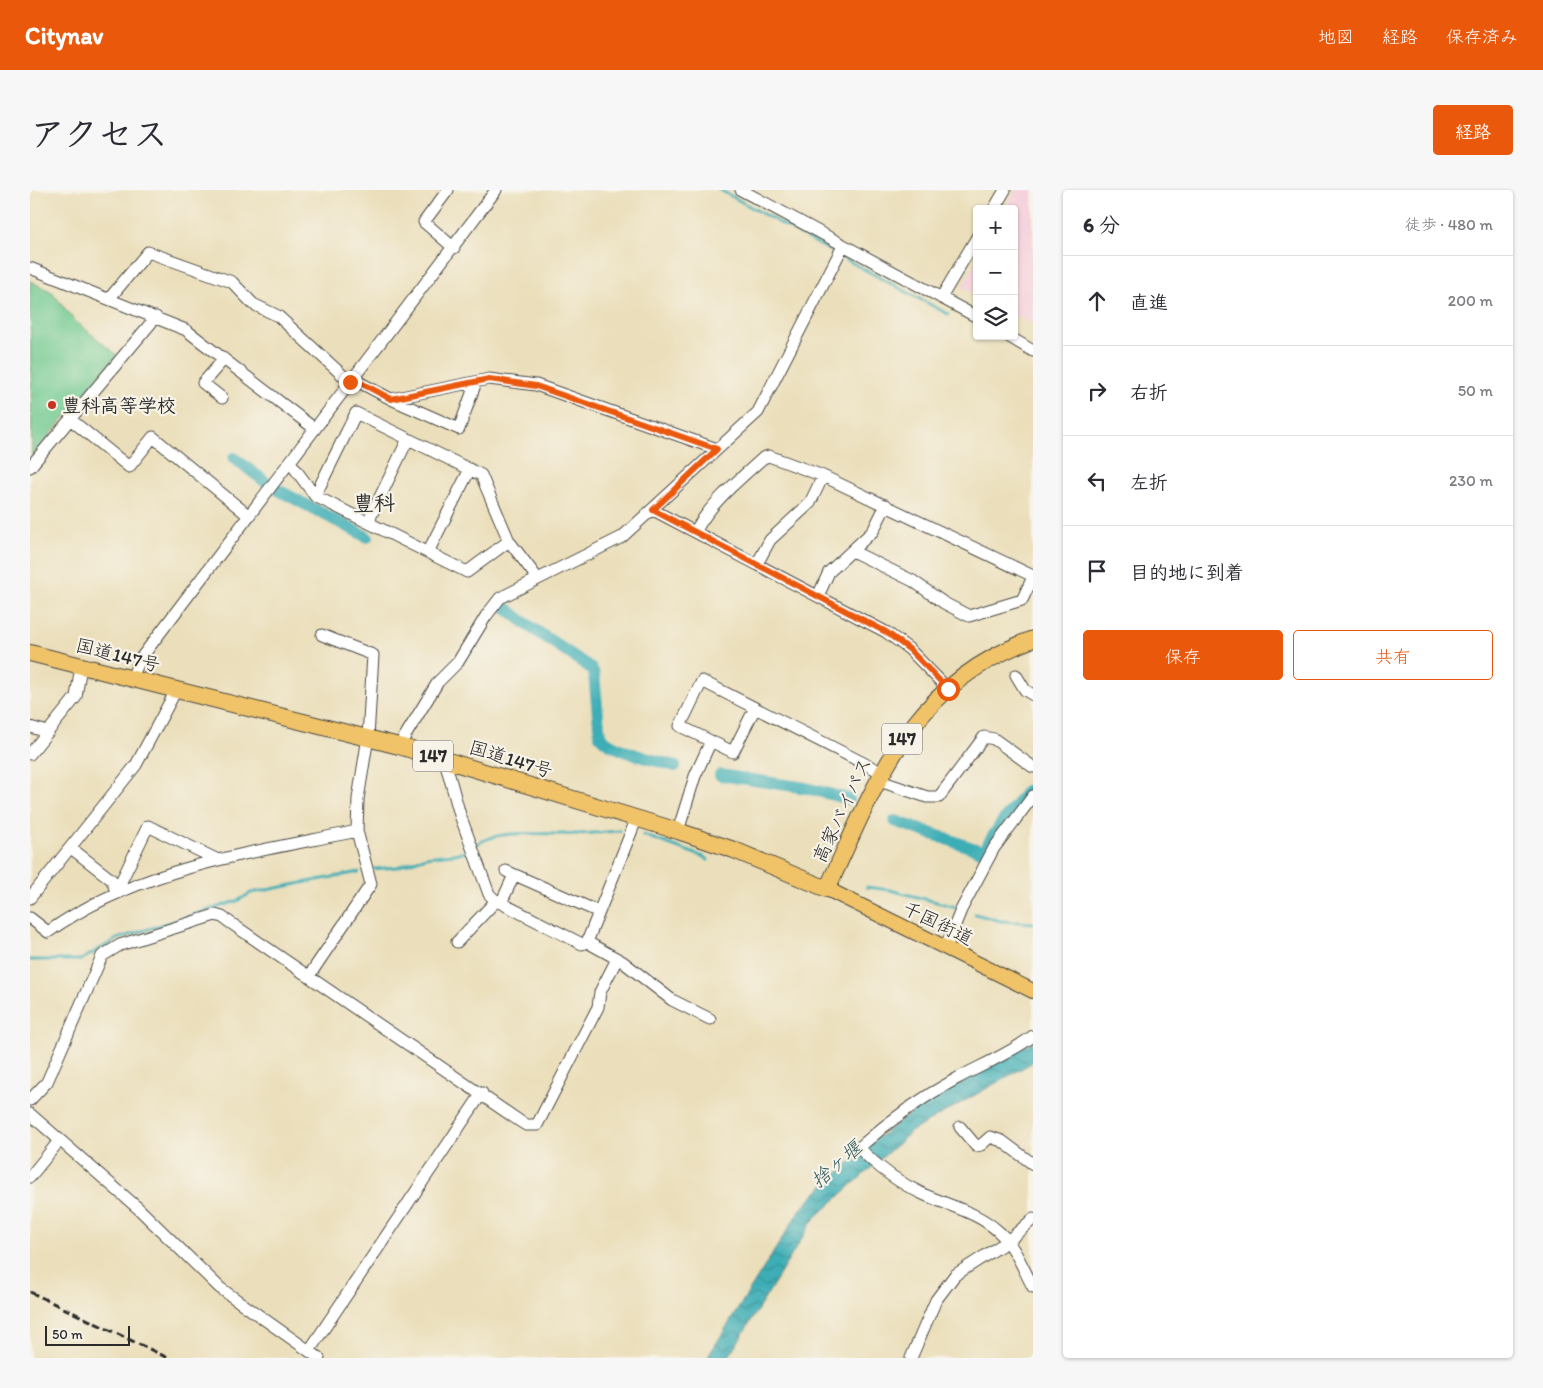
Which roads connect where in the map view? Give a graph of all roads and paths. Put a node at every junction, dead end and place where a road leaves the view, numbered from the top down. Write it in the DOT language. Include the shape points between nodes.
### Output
graph roads {
  1 [pos="448,190"];
  2 [pos="496,190"];
  3 [pos="741,190"];
  4 [pos="1005,190"];
  5 [pos="996,205"];
  6 [pos="973,245"];
  7 [pos="843,246"];
  8 [pos="454,248"];
  9 [pos="30,268"];
  10 [pos="941,298"];
  11 [pos="109,299"];
  12 [pos="973,315"];
  13 [pos="156,317"];
  14 [pos="1015,340"];
  15 [pos="1033,351"];
  16 [pos="224,359"];
  17 [pos="352,381"];
  18 [pos="476,382"];
  19 [pos="222,398"];
  20 [pos="391,399"];
  21 [pos="70,419"];
  22 [pos="315,429"];
  23 [pos="408,439"];
  24 [pos="717,449"];
  25 [pos="290,462"];
  26 [pos="30,467"];
  27 [pos="470,469"];
  28 [pos="824,476"];
  29 [pos="315,496"];
  30 [pos="886,505"];
  31 [pos="653,510"];
  32 [pos="249,516"];
  33 [pos="368,522"];
  34 [pos="695,532"];
  35 [pos="509,541"];
  36 [pos="852,551"];
  37 [pos="428,552"];
  38 [pos="757,564"];
  39 [pos="1033,577"];
  40 [pos="538,579"];
  41 [pos="818,596"];
  42 [pos="322,635"];
  43 [pos="1033,639"];
  44 [pos="30,654"];
  45 [pos="82,666"];
  46 [pos="1016,675"];
  47 [pos="131,679"];
  48 [pos="174,689"];
  49 [pos="948,689"];
  50 [pos="1033,695"];
  51 [pos="755,708"];
  52 [pos="30,728"];
  53 [pos="48,732"];
  54 [pos="368,737"];
  55 [pos="711,741"];
  56 [pos="399,746"];
  57 [pos="30,754"];
  58 [pos="448,761"];
  59 [pos="1033,767"];
  60 [pos="879,776"];
  61 [pos="1033,796"];
  62 [pos="636,820"];
  63 [pos="357,831"];
  64 [pos="678,831"];
  65 [pos="71,848"];
  66 [pos="218,860"];
  67 [pos="827,889"];
  68 [pos="116,892"];
  69 [pos="30,898"];
  70 [pos="499,902"];
  71 [pos="599,912"];
  72 [pos="30,918"];
  73 [pos="457,942"];
  74 [pos="587,942"];
  75 [pos="946,947"];
  76 [pos="617,959"];
  77 [pos="309,976"];
  78 [pos="1033,991"];
  79 [pos="710,1019"];
  80 [pos="1033,1036"];
  81 [pos="482,1093"];
  82 [pos="30,1100"];
  83 [pos="30,1114"];
  84 [pos="960,1127"];
  85 [pos="59,1141"];
  86 [pos="1033,1164"];
  87 [pos="30,1176"];
  88 [pos="1033,1218"];
  89 [pos="1008,1241"];
  90 [pos="1033,1288"];
  91 [pos="314,1355"];
  92 [pos="911,1358"];
  1 -- 8 [label="street" via="424,222"];
  2 -- 8 [label="street"];
  3 -- 7 [label="street"];
  4 -- 5 [label="street"];
  6 -- 10 [label="street"];
  7 -- 10 [label="street"];
  7 -- 24 [label="street" via="758,412"];
  8 -- 17 [label="street"];
  9 -- 11 [label="street"];
  10 -- 12 [label="street"];
  11 -- 13 [label="street"];
  11 -- 17 [label="street" via="148,252 232,282 253,304 278,316"];
  13 -- 16 [label="street" via="186,330"];
  13 -- 21 [label="street"];
  14 -- 15 [label="street"];
  16 -- 19 [label="street" via="203,383"];
  16 -- 22 [label="street"];
  17 -- 20 [label="street"];
  17 -- 22 [label="street"];
  18 -- 20 [label="street"];
  18 -- 20 [label="street" via="458,430"];
  18 -- 24 [label="street" via="489,379 536,386"];
  21 -- 26 [label="street"];
  21 -- 32 [label="street" via="129,467 153,437"];
  22 -- 25 [label="street"];
  23 -- 27 [label="street"];
  23 -- 29 [label="street" via="356,413"];
  23 -- 33 [label="street"];
  24 -- 31 [label="street"];
  25 -- 29 [label="street"];
  25 -- 32 [label="street"];
  27 -- 35 [label="street" via="481,475"];
  27 -- 37 [label="street"];
  28 -- 30 [label="street"];
  28 -- 34 [label="street" via="776,457 763,458 711,507"];
  28 -- 38 [label="street" via="810,502 770,540"];
  29 -- 33 [label="street"];
  30 -- 36 [label="street" via="873,531"];
  30 -- 39 [label="street"];
  31 -- 34 [label="street"];
  31 -- 40 [label="street" via="622,537"];
  32 -- 47 [label="street" via="141,658"];
  33 -- 37 [label="street"];
  34 -- 38 [label="street"];
  35 -- 37 [label="street" via="467,572"];
  35 -- 40 [label="street"];
  36 -- 39 [label="street" via="913,581 969,616 1022,600"];
  36 -- 41 [label="street" via="829,572"];
  38 -- 41 [label="street"];
  40 -- 56 [label="street" via="500,598 492,606 458,662 438,682"];
  41 -- 49 [label="street" via="886,632 909,649"];
  42 -- 54 [label="street" via="373,655"];
  43 -- 49 [label="highway, 高家バイパス / 147" via="982,663"];
  44 -- 45 [label="highway, 国道147号 / 147"];
  45 -- 47 [label="highway, 国道147号 / 147"];
  45 -- 53 [label="street" via="76,696"];
  46 -- 50 [label="street" via="1025,690"];
  47 -- 48 [label="highway, 国道147号 / 147"];
  48 -- 54 [label="highway, 国道147号 / 147"];
  48 -- 65 [label="street" via="136,765"];
  49 -- 60 [label="highway, 高家バイパス / 147" via="913,724"];
  51 -- 55 [label="street" via="733,752"];
  51 -- 55 [label="street" via="702,681 680,726"];
  51 -- 60 [label="street"];
  52 -- 53 [label="street"];
  53 -- 57 [label="street"];
  54 -- 56 [label="highway, 国道147号 / 147"];
  54 -- 63 [label="street" via="358,800"];
  55 -- 64 [label="street" via="695,776"];
  56 -- 58 [label="highway, 国道147号 / 147"];
  58 -- 62 [label="highway, 国道147号 / 147"];
  58 -- 70 [label="street" via="447,768 481,875 489,894"];
  59 -- 60 [label="street" via="994,739 984,737 939,797 927,797"];
  60 -- 67 [label="highway, 高家バイパス / 147"];
  61 -- 75 [label="street" via="994,848"];
  62 -- 64 [label="highway, 国道147号 / 147"];
  62 -- 71 [label="street"];
  63 -- 66 [label="street"];
  63 -- 77 [label="street" via="371,884"];
  64 -- 67 [label="highway, 国道147号 / 147" via="734,850"];
  65 -- 68 [label="street" via="112,880"];
  65 -- 69 [label="street"];
  66 -- 68 [label="street"];
  66 -- 68 [label="street" via="148,826"];
  67 -- 75 [label="main road, 千国街道"];
  68 -- 72 [label="street" via="86,906 48,932"];
  70 -- 71 [label="street" via="503,899 510,873"];
  70 -- 73 [label="street" via="493,904"];
  70 -- 74 [label="street" via="582,944"];
  71 -- 74 [label="street"];
  74 -- 76 [label="street"];
  75 -- 78 [label="main road, 千国街道"];
  76 -- 79 [label="street" via="672,1000"];
  76 -- 81 [label="street" via="600,992 598,1007 537,1125 521,1122"];
  77 -- 81 [label="street"];
  77 -- 82 [label="street" via="214,915 115,947 99,960 47,1082"];
  80 -- 89 [label="street" via="904,1111 861,1146 877,1166 922,1194 978,1217"];
  81 -- 91 [label="street"];
  83 -- 85 [label="street"];
  84 -- 86 [label="street" via="976,1146 990,1137 1002,1140"];
  85 -- 87 [label="street"];
  85 -- 91 [label="street" via="139,1209 220,1288"];
  88 -- 89 [label="street"];
  89 -- 90 [label="street"];
  89 -- 92 [label="street" via="955,1275 936,1300"];
}
